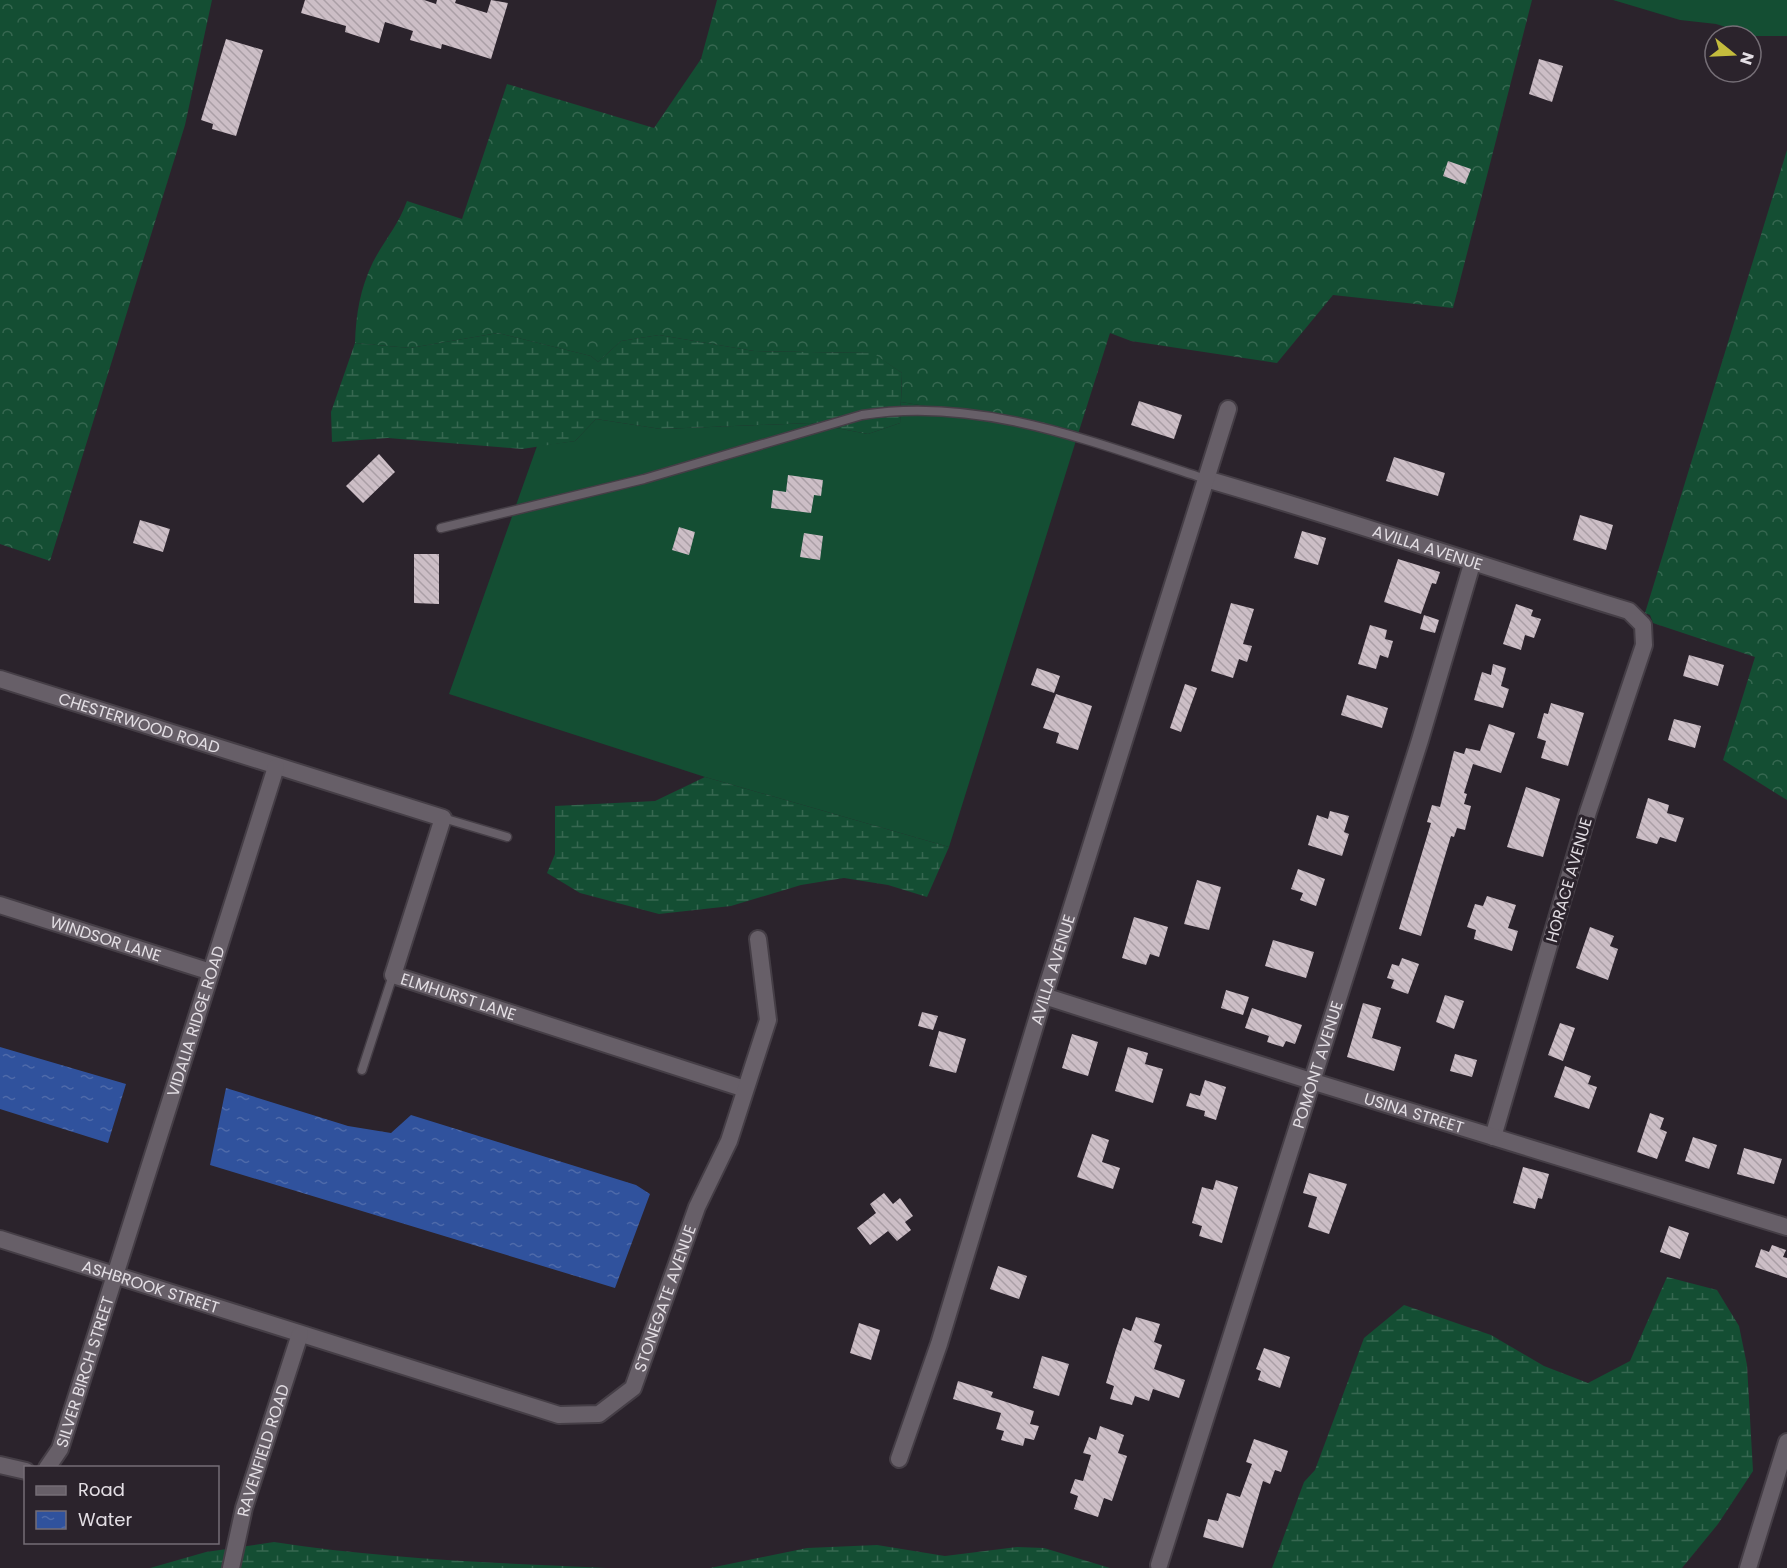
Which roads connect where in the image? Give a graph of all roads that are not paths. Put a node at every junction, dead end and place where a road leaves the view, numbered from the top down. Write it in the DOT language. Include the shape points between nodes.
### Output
graph roads {
  1 [pos="1228,409"];
  2 [pos="1206,479"];
  3 [pos="441,528"];
  4 [pos="1472,564"];
  5 [pos="1643,625"];
  6 [pos="0,679"];
  7 [pos="276,767"];
  8 [pos="443,818"];
  9 [pos="507,837"];
  10 [pos="0,905"];
  11 [pos="758,939"];
  12 [pos="211,972"];
  13 [pos="393,975"];
  14 [pos="1044,996"];
  15 [pos="362,1070"];
  16 [pos="1311,1082"];
  17 [pos="745,1089"];
  18 [pos="1493,1137"];
  19 [pos="1787,1227"];
  20 [pos="0,1239"];
  21 [pos="115,1275"];
  22 [pos="300,1334"];
  23 [pos="1785,1454"];
  24 [pos="899,1459"];
  25 [pos="0,1465"];
  26 [pos="48,1466"];
  27 [pos="24,1471"];
  28 [pos="1159,1565"];
  29 [pos="231,1568"];
  30 [pos="1748,1568"];
  1 -- 2 [label="street, AVILLA AVENUE"];
  2 -- 3 [label="lane" via="1025,423 933,409 897,409 862,415 644,479"];
  2 -- 4 [label="street, AVILLA AVENUE"];
  2 -- 14 [label="street, AVILLA AVENUE"];
  4 -- 5 [label="street, AVILLA AVENUE" via="1629,611"];
  4 -- 16 [label="street, POMONT AVENUE"];
  5 -- 18 [label="street, HORACE AVENUE" via="1644,645 1588,812"];
  6 -- 7 [label="street, CHESTERWOOD ROAD"];
  7 -- 8 [label="street"];
  7 -- 12 [label="street, VIDALIA RIDGE ROAD"];
  8 -- 9 [label="lane"];
  8 -- 13 [label="street, ELMHURST LANE"];
  10 -- 12 [label="street, WINDSOR LANE"];
  11 -- 17 [label="street, STONEGATE AVENUE" via="768,1020"];
  12 -- 21 [label="street, VIDALIA RIDGE ROAD"];
  13 -- 15 [label="lane"];
  13 -- 17 [label="street, ELMHURST LANE"];
  14 -- 16 [label="street, USINA STREET"];
  14 -- 24 [label="street, AVILLA AVENUE" via="939,1344"];
  16 -- 18 [label="street, USINA STREET"];
  16 -- 28 [label="street, POMONT AVENUE"];
  17 -- 22 [label="street, STONEGATE AVENUE" via="729,1141 697,1208 633,1388 599,1414 559,1415"];
  18 -- 19 [label="street, USINA STREET"];
  20 -- 21 [label="street, ASHBROOK STREET"];
  21 -- 22 [label="street, ASHBROOK STREET"];
  21 -- 26 [label="street, SILVER BIRCH STREET" via="60,1449"];
  22 -- 29 [label="street, RAVENFIELD ROAD" via="244,1508"];
  23 -- 30 [label="street"];
  25 -- 27 [label="street"];
}
